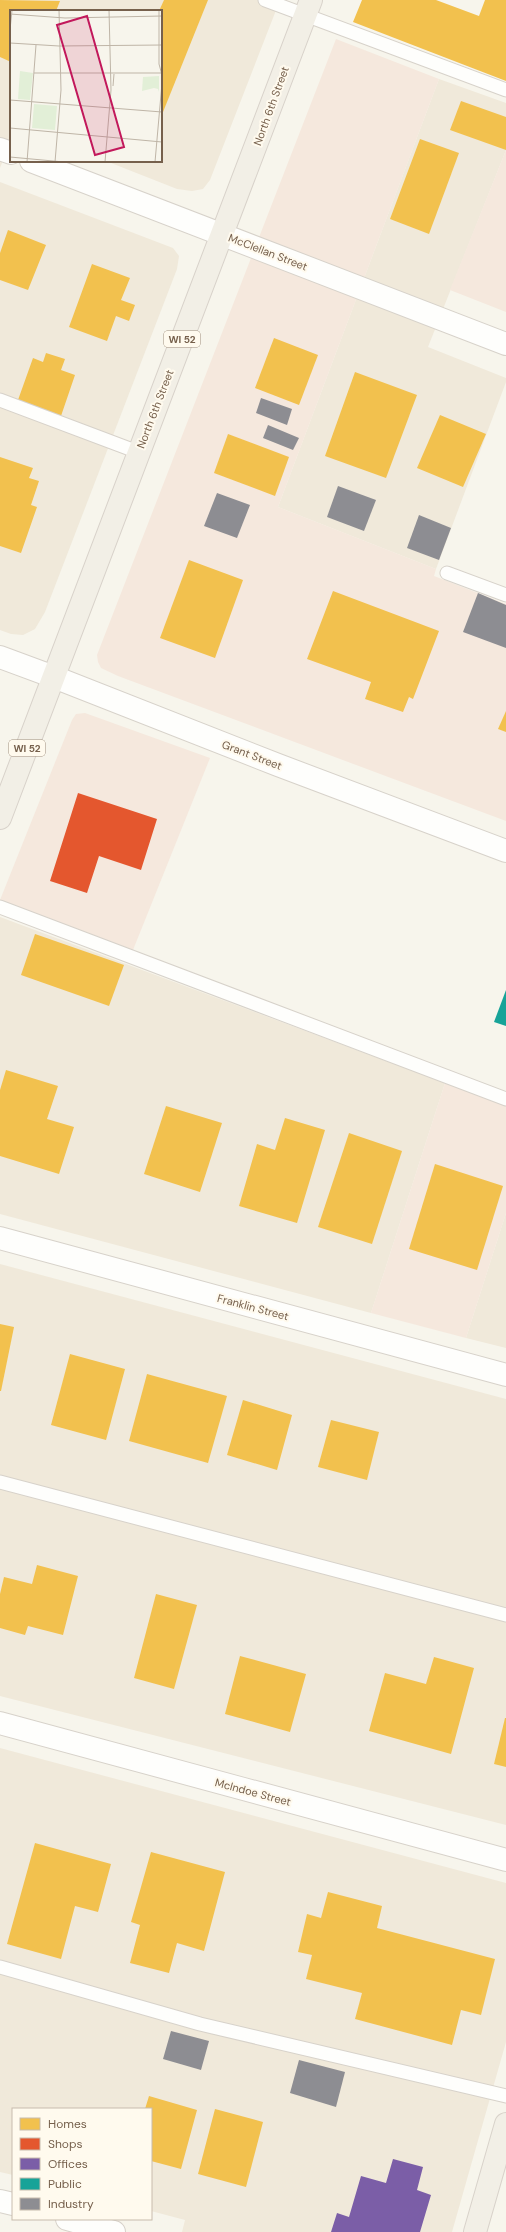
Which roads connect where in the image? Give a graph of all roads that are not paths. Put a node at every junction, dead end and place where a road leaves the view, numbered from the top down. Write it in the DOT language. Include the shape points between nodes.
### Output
graph roads {
  1 [pos="265,0"];
  2 [pos="308,8"];
  3 [pos="506,90"];
  4 [pos="0,149"];
  5 [pos="10,153"];
  6 [pos="34,162"];
  7 [pos="222,235"];
  8 [pos="506,344"];
  9 [pos="0,400"];
  10 [pos="138,452"];
  11 [pos="447,573"];
  12 [pos="506,595"];
  13 [pos="0,656"];
  14 [pos="54,677"];
  15 [pos="0,818"];
  16 [pos="506,851"];
  17 [pos="0,907"];
  18 [pos="506,1099"];
  19 [pos="0,1238"];
  20 [pos="506,1375"];
  21 [pos="0,1482"];
  22 [pos="506,1615"];
  23 [pos="0,1723"];
  24 [pos="506,1860"];
  25 [pos="0,1967"];
  26 [pos="506,2096"];
  27 [pos="506,2124"];
  28 [pos="0,2200"];
  29 [pos="12,2204"];
  30 [pos="71,2220"];
  31 [pos="114,2232"];
  32 [pos="475,2232"];
  1 -- 2 [label="lane"];
  2 -- 3 [label="lane"];
  2 -- 7 [label="main road, North 6th Street / WI 52"];
  4 -- 5 [label="street"];
  6 -- 7 [label="street, McClellan Street"];
  7 -- 8 [label="street, McClellan Street"];
  7 -- 10 [label="main road, North 6th Street / WI 52"];
  9 -- 10 [label="lane"];
  10 -- 14 [label="main road, North 6th Street / WI 52"];
  11 -- 12 [label="lane"];
  13 -- 14 [label="street, Grant Street"];
  14 -- 15 [label="main road, North 6th Street / WI 52"];
  14 -- 16 [label="street, Grant Street"];
  17 -- 18 [label="lane"];
  19 -- 20 [label="street, Franklin Street"];
  21 -- 22 [label="lane"];
  23 -- 24 [label="street, McIndoe Street"];
  25 -- 26 [label="lane" via="200,2024"];
  27 -- 32 [label="main road"];
  28 -- 29 [label="street"];
  30 -- 31 [label="street"];
}
